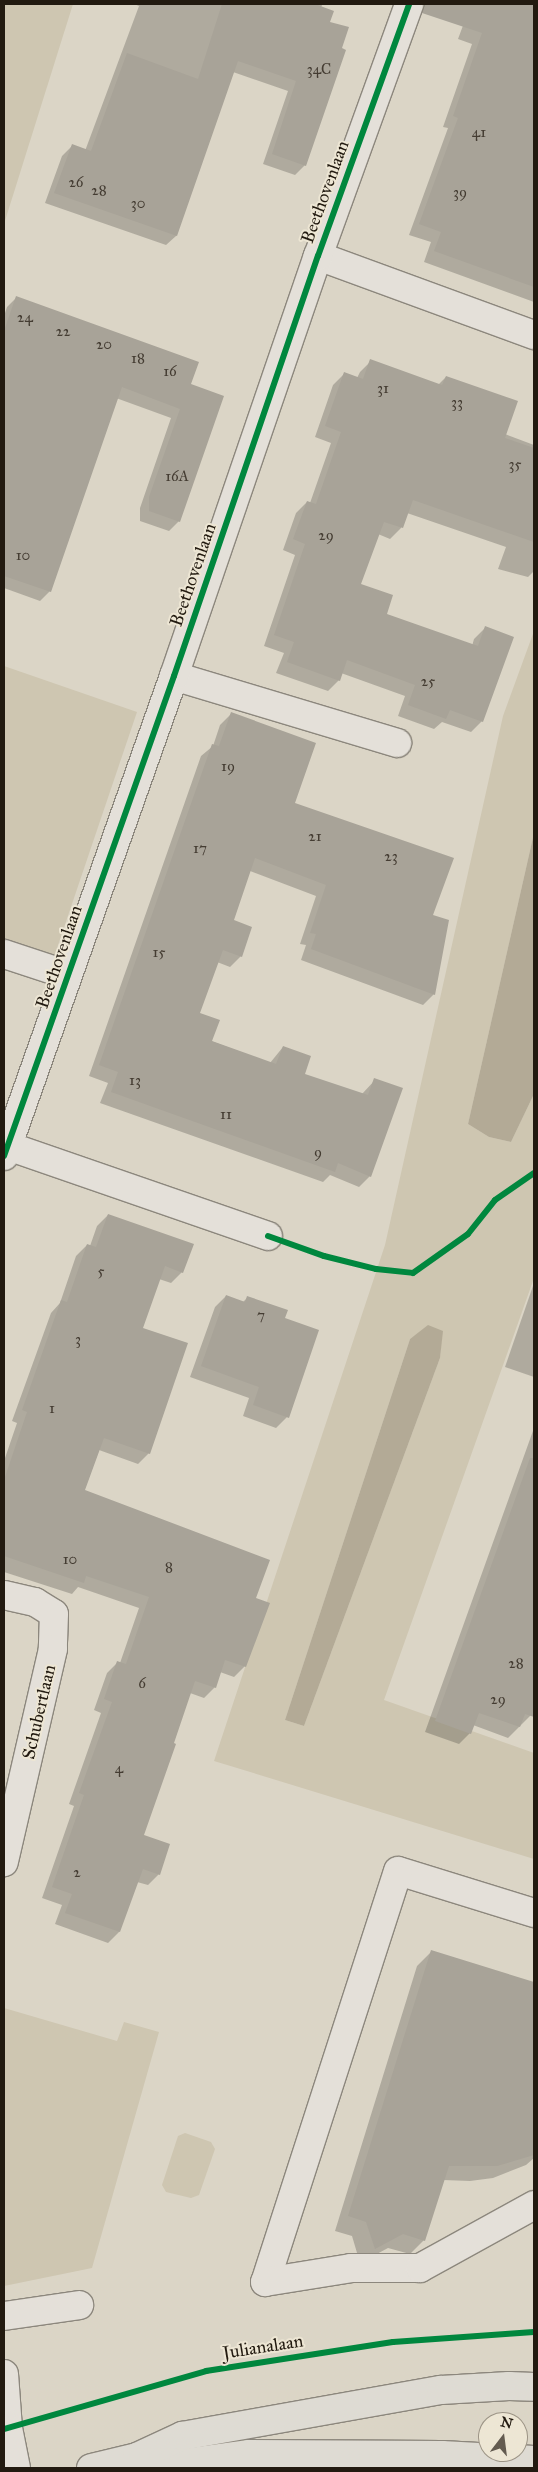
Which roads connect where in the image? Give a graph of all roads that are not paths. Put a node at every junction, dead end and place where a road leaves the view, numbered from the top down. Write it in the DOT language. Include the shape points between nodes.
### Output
graph roads {
  1 [pos="409,4"];
  2 [pos="318,256"];
  3 [pos="534,335"];
  4 [pos="174,676"];
  5 [pos="397,743"];
  6 [pos="4,954"];
  7 [pos="68,975"];
  8 [pos="6,1151"];
  9 [pos="268,1236"];
  10 [pos="4,1594"];
  11 [pos="4,1862"];
  12 [pos="534,1913"];
  13 [pos="534,2205"];
  14 [pos="79,2305"];
  15 [pos="4,2316"];
  16 [pos="4,2374"];
  17 [pos="534,2387"];
  18 [pos="137,2457"];
  19 [pos="534,2460"];
  20 [pos="16,2468"];
  21 [pos="91,2468"];
  1 -- 2 [label="street, Beethovenlaan"];
  2 -- 3 [label="street, Beethovenlaan"];
  2 -- 4 [label="street, Beethovenlaan"];
  4 -- 5 [label="street"];
  4 -- 7 [label="street, Beethovenlaan"];
  6 -- 7 [label="street"];
  7 -- 8 [label="street, Beethovenlaan"];
  8 -- 9 [label="street, Beethovenlaan"];
  10 -- 11 [label="street, Schubertlaan" via="35,1602 54,1614 53,1649"];
  12 -- 13 [label="street" via="398,1871 265,2282 351,2268 420,2268"];
  14 -- 15 [label="street"];
  16 -- 20 [label="street" via="8,2428"];
  17 -- 18 [label="main road" via="440,2390 182,2436"];
  18 -- 19 [label="main road" via="183,2463 249,2454 442,2455"];
  18 -- 21 [label="main road"];
}
